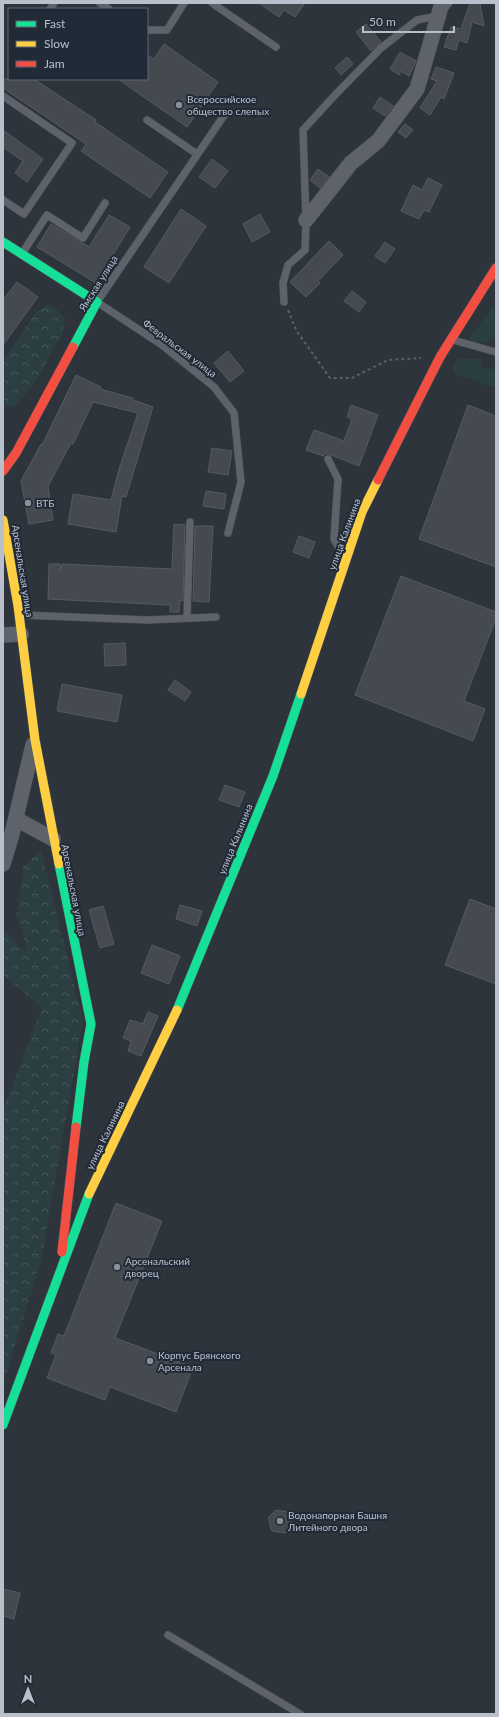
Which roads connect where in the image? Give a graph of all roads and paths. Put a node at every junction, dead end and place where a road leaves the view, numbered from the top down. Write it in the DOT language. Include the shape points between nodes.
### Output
graph roads {
  1 [pos="184,3"];
  2 [pos="212,3"];
  3 [pos="450,3"];
  4 [pos="440,10"];
  5 [pos="148,30"];
  6 [pos="276,48"];
  7 [pos="3,96"];
  8 [pos="225,114"];
  9 [pos="146,120"];
  10 [pos="198,154"];
  11 [pos="3,200"];
  12 [pos="104,203"];
  13 [pos="306,220"];
  14 [pos="3,242"];
  15 [pos="22,254"];
  16 [pos="496,268"];
  17 [pos="97,302"];
  18 [pos="284,302"];
  19 [pos="451,339"];
  20 [pos="496,352"];
  21 [pos="440,356"];
  22 [pos="328,459"];
  23 [pos="3,471"];
  24 [pos="3,520"];
  25 [pos="190,522"];
  26 [pos="228,533"];
  27 [pos="345,561"];
  28 [pos="19,615"];
  29 [pos="216,617"];
  30 [pos="188,618"];
  31 [pos="21,634"];
  32 [pos="3,635"];
  33 [pos="35,740"];
  34 [pos="16,819"];
  35 [pos="53,839"];
  36 [pos="3,864"];
  37 [pos="61,1265"];
  38 [pos="3,1425"];
  39 [pos="168,1635"];
  40 [pos="300,1714"];
  1 -- 5 [label="lane" via="167,30"];
  2 -- 6 [label="lane"];
  3 -- 4 [label="lane"];
  4 -- 13 [label="street" via="417,89 378,142 351,163"];
  4 -- 13 [label="lane" via="417,20 382,48 303,130"];
  7 -- 11 [label="lane" via="72,142 24,214"];
  8 -- 10 [label="lane, Ямская улица"];
  9 -- 10 [label="lane"];
  10 -- 17 [label="lane, Ямская улица"];
  12 -- 15 [label="lane" via="83,238 47,215"];
  13 -- 18 [label="lane" via="305,250 288,265 283,283"];
  14 -- 15 [label="main road, Февральская улица"];
  15 -- 17 [label="main road, Февральская улица"];
  16 -- 19 [label="main road, улица Калинина"];
  17 -- 23 [label="main road, Ямская улица" via="16,453"];
  17 -- 26 [label="lane, Февральская улица" via="168,350 214,387 234,413 241,482"];
  18 -- 21 [label="path" via="296,330 330,378 352,378 388,360"];
  19 -- 20 [label="lane"];
  19 -- 21 [label="main road, улица Калинина"];
  21 -- 27 [label="main road, улица Калинина" via="362,512"];
  22 -- 27 [label="lane" via="338,479 334,539"];
  24 -- 28 [label="main road, Арсенальская улица"];
  25 -- 30 [label="lane"];
  27 -- 37 [label="main road, улица Калинина" via="273,776 176,1012 85,1202"];
  28 -- 30 [label="lane" via="148,620"];
  28 -- 31 [label="main road, Арсенальская улица"];
  29 -- 30 [label="lane"];
  31 -- 32 [label="street"];
  31 -- 33 [label="main road, Арсенальская улица"];
  33 -- 34 [label="street"];
  33 -- 35 [label="main road, Арсенальская улица"];
  34 -- 35 [label="street"];
  34 -- 36 [label="street"];
  35 -- 37 [label="main road, Арсенальская улица" via="91,1024 84,1062"];
  37 -- 38 [label="main road, улица Калинина"];
  39 -- 40 [label="lane"];
}
